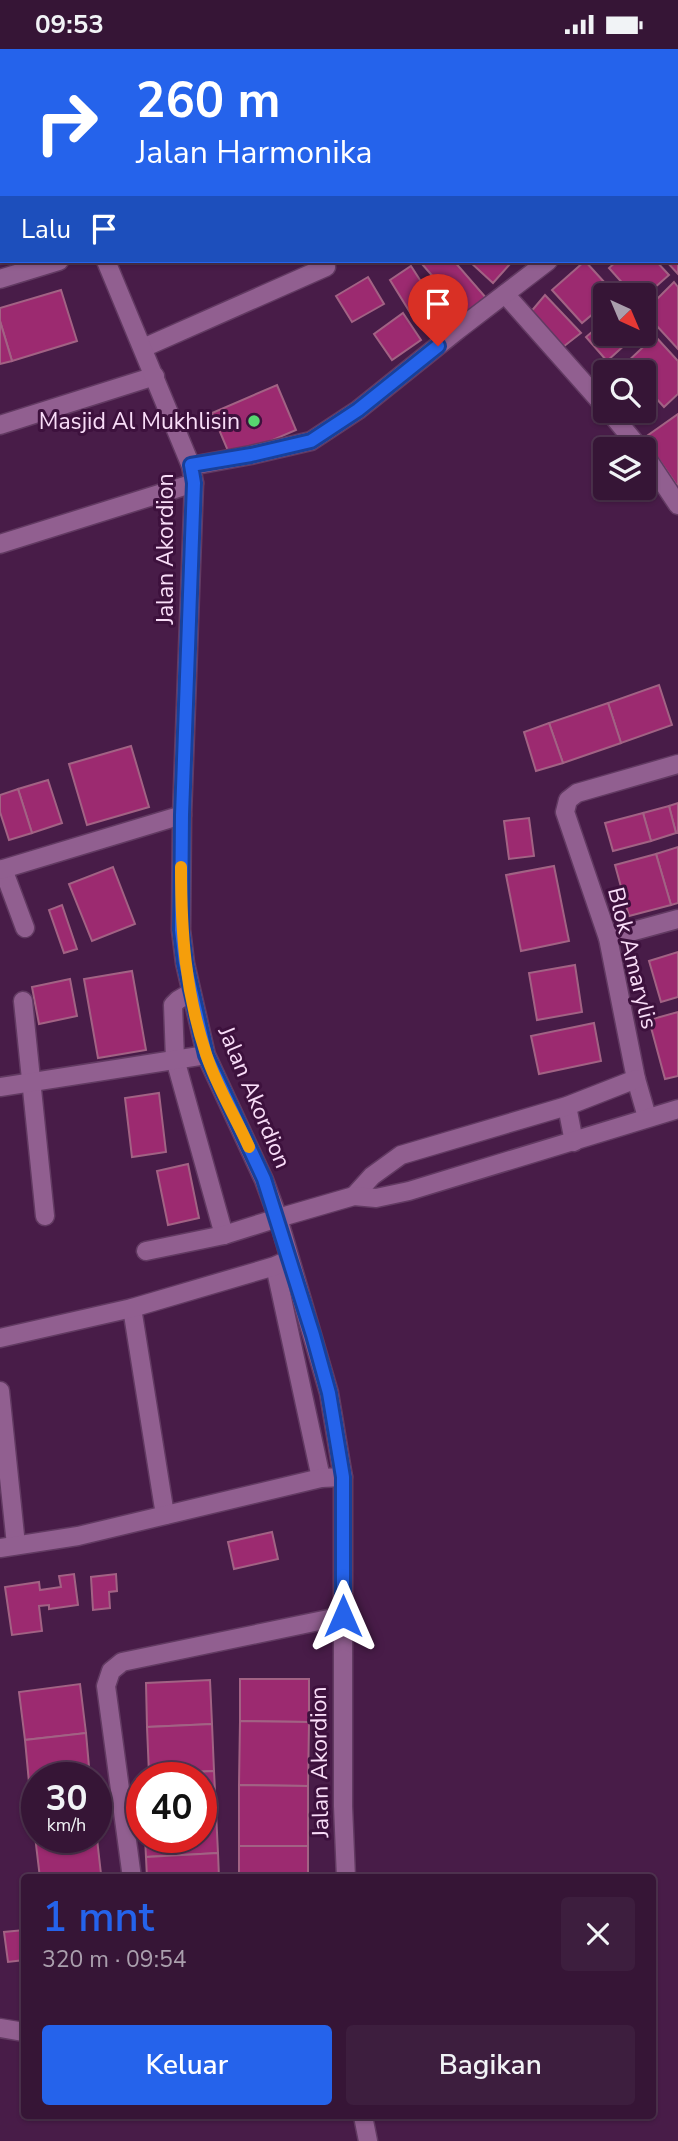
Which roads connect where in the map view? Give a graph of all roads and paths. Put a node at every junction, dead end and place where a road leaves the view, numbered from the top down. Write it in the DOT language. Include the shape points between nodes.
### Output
graph roads {
  1 [pos="52,263"];
  2 [pos="107,263"];
  3 [pos="545,263"];
  4 [pos="326,267"];
  5 [pos="0,279"];
  6 [pos="505,294"];
  7 [pos="143,348"];
  8 [pos="155,376"];
  9 [pos="593,393"];
  10 [pos="619,423"];
  11 [pos="0,425"];
  12 [pos="630,437"];
  13 [pos="656,472"];
  14 [pos="192,474"];
  15 [pos="678,505"];
  16 [pos="0,544"];
  17 [pos="678,764"];
  18 [pos="182,815"];
  19 [pos="2,869"];
  20 [pos="678,919"];
  21 [pos="25,928"];
  22 [pos="608,938"];
  23 [pos="190,993"];
  24 [pos="23,1002"];
  25 [pos="206,1055"];
  26 [pos="175,1059"];
  27 [pos="636,1079"];
  28 [pos="31,1083"];
  29 [pos="0,1087"];
  30 [pos="567,1106"];
  31 [pos="678,1109"];
  32 [pos="647,1117"];
  33 [pos="574,1142"];
  34 [pos="354,1196"];
  35 [pos="45,1216"];
  36 [pos="278,1218"];
  37 [pos="224,1235"];
  38 [pos="146,1251"];
  39 [pos="282,1263"];
  40 [pos="132,1308"];
  41 [pos="0,1338"];
  42 [pos="0,1391"];
  43 [pos="343,1477"];
  44 [pos="321,1478"];
  45 [pos="165,1515"];
  46 [pos="8,1546"];
  47 [pos="343,1616"];
  48 [pos="131,1874"];
  49 [pos="346,1874"];
  50 [pos="0,2028"];
  51 [pos="21,2032"];
  52 [pos="364,2119"];
  53 [pos="368,2141"];
  1 -- 5 [label="street"];
  2 -- 7 [label="street, Jalan Akordion"];
  3 -- 6 [label="street"];
  4 -- 7 [label="street"];
  6 -- 9 [label="street"];
  6 -- 14 [label="street" via="358,410 311,441"];
  7 -- 8 [label="street, Jalan Akordion"];
  8 -- 11 [label="street"];
  8 -- 14 [label="street, Jalan Akordion"];
  10 -- 12 [label="street"];
  13 -- 15 [label="street"];
  14 -- 16 [label="street"];
  14 -- 18 [label="street, Jalan Akordion"];
  17 -- 22 [label="street, Blok Amarylis" via="577,793 569,800 565,812"];
  18 -- 19 [label="street"];
  18 -- 23 [label="street, Jalan Akordion" via="181,930"];
  19 -- 21 [label="street"];
  20 -- 22 [label="street"];
  22 -- 27 [label="street, Blok Amarylis"];
  23 -- 25 [label="street, Jalan Akordion"];
  23 -- 26 [label="street" via="173,1005"];
  24 -- 28 [label="street"];
  25 -- 26 [label="street"];
  25 -- 36 [label="street, Jalan Akordion"];
  26 -- 28 [label="street"];
  26 -- 37 [label="street"];
  27 -- 30 [label="street"];
  27 -- 32 [label="street, Blok Amarylis"];
  28 -- 29 [label="street"];
  28 -- 35 [label="street"];
  30 -- 33 [label="street"];
  30 -- 34 [label="street" via="401,1155"];
  31 -- 32 [label="street"];
  32 -- 33 [label="street"];
  33 -- 34 [label="street" via="393,1195"];
  34 -- 36 [label="street"];
  36 -- 37 [label="street"];
  36 -- 39 [label="street, Jalan Akordion"];
  37 -- 38 [label="street"];
  39 -- 40 [label="street"];
  39 -- 43 [label="street, Jalan Akordion" via="313,1335 329,1393"];
  39 -- 44 [label="street"];
  40 -- 41 [label="street"];
  40 -- 45 [label="street"];
  42 -- 46 [label="street"];
  43 -- 44 [label="street"];
  43 -- 47 [label="street, Jalan Akordion"];
  44 -- 45 [label="street"];
  45 -- 46 [label="street" via="78,1536"];
  47 -- 48 [label="street" via="122,1662 111,1671 106,1685"];
  47 -- 49 [label="street, Jalan Akordion"];
  50 -- 51 [label="street"];
  52 -- 53 [label="street"];
}
